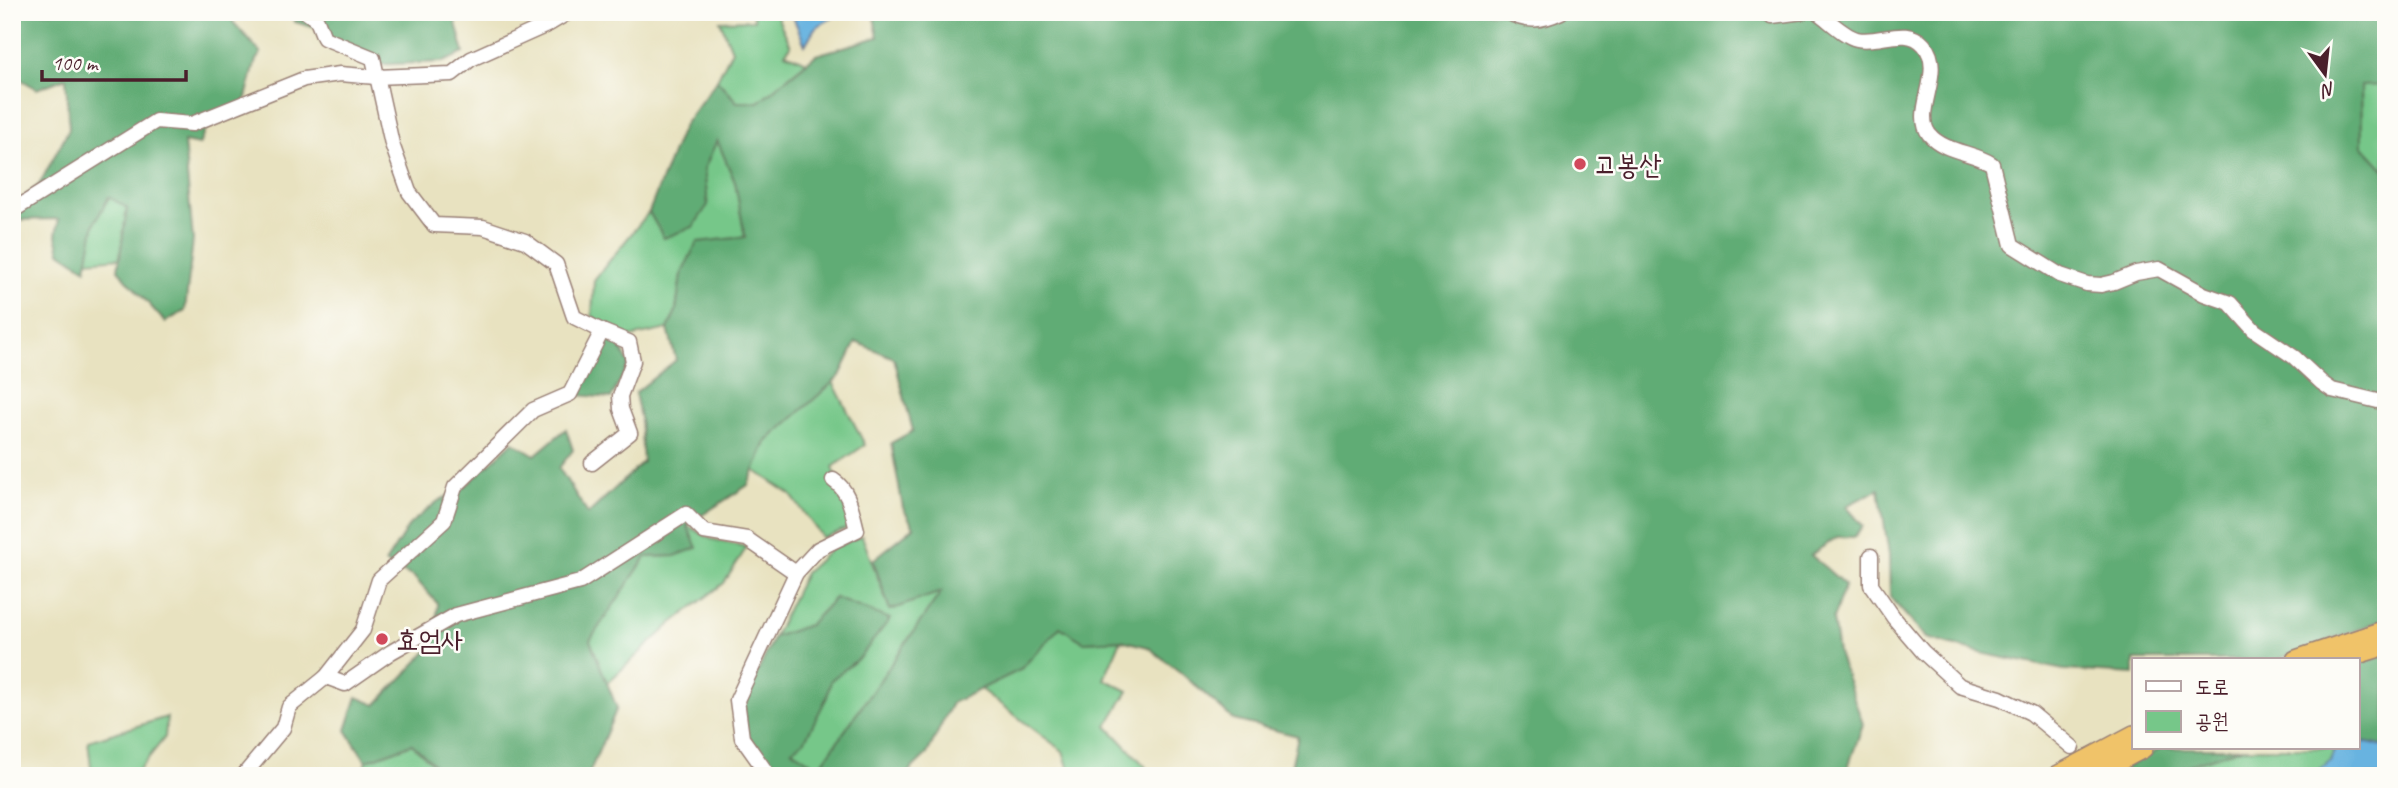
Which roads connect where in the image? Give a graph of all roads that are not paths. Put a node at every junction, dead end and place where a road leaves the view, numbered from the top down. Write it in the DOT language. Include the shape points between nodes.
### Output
graph roads {
  1 [pos="306,12"];
  2 [pos="569,12"];
  3 [pos="1508,12"];
  4 [pos="1561,12"];
  5 [pos="1764,12"];
  6 [pos="1803,12"];
  7 [pos="1817,12"];
  8 [pos="376,77"];
  9 [pos="12,211"];
  10 [pos="602,331"];
  11 [pos="2386,403"];
  12 [pos="592,463"];
  13 [pos="833,481"];
  14 [pos="1871,556"];
  15 [pos="796,573"];
  16 [pos="2386,630"];
  17 [pos="2386,645"];
  18 [pos="2302,658"];
  19 [pos="2344,658"];
  20 [pos="326,677"];
  21 [pos="2132,736"];
  22 [pos="2072,747"];
  23 [pos="2139,750"];
  24 [pos="243,776"];
  25 [pos="769,776"];
  26 [pos="2057,776"];
  27 [pos="2090,776"];
  1 -- 8 [label="street" via="317,20 324,38 373,58"];
  2 -- 8 [label="street" via="471,59 452,74"];
  3 -- 4 [label="street" via="1536,20"];
  5 -- 6 [label="street" via="1772,16"];
  7 -- 11 [label="street" via="1854,39 1902,34 1926,47 1933,68 1925,113 1929,134 1946,146 1992,164 2012,245 2028,257 2087,284 2101,285 2159,269 2230,303 2266,341 2294,357 2332,390"];
  8 -- 9 [label="street" via="340,74 304,79 192,124 156,121"];
  8 -- 10 [label="street" via="409,192 434,225 483,226 525,241 556,264 573,317"];
  10 -- 12 [label="street" via="629,342 633,361 620,396 630,433"];
  10 -- 20 [label="street" via="570,394 533,410 455,486 444,521 379,580 363,630"];
  13 -- 15 [label="street" via="848,497 857,530 818,549"];
  14 -- 22 [label="street" via="1871,585 1923,652 1960,686 2031,713"];
  15 -- 20 [label="street" via="747,539 704,531 687,514 580,582 456,615 345,684"];
  15 -- 25 [label="street" via="737,700 742,738"];
  16 -- 18 [label="highway"];
  17 -- 19 [label="highway"];
  20 -- 24 [label="street" via="289,707 283,728"];
  21 -- 26 [label="highway"];
  23 -- 27 [label="highway"];
}
